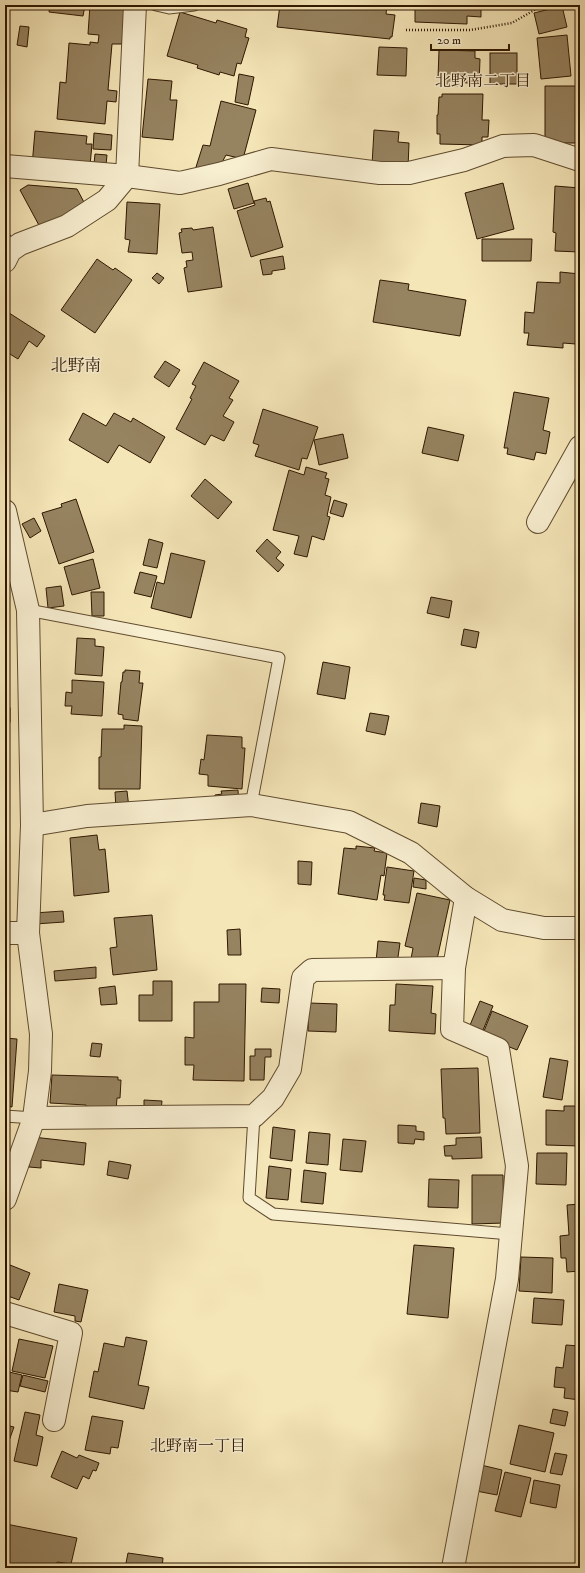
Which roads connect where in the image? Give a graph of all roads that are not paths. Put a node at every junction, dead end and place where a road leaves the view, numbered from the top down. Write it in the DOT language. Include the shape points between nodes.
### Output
graph roads {
  1 [pos="135,5"];
  2 [pos="156,5"];
  3 [pos="194,5"];
  4 [pos="580,160"];
  5 [pos="5,166"];
  6 [pos="127,176"];
  7 [pos="7,250"];
  8 [pos="580,447"];
  9 [pos="5,511"];
  10 [pos="538,522"];
  11 [pos="28,610"];
  12 [pos="251,805"];
  13 [pos="32,825"];
  14 [pos="466,898"];
  15 [pos="580,928"];
  16 [pos="5,933"];
  17 [pos="28,933"];
  18 [pos="454,968"];
  19 [pos="5,1116"];
  20 [pos="254,1116"];
  21 [pos="34,1118"];
  22 [pos="5,1199"];
  23 [pos="511,1234"];
  24 [pos="5,1313"];
  25 [pos="54,1420"];
  26 [pos="453,1568"];
  1 -- 6 [label="street"];
  2 -- 3 [label="lane" via="169,8"];
  4 -- 6 [label="street" via="534,146 503,146 464,160 409,173 380,173 272,158 180,183"];
  5 -- 6 [label="street"];
  6 -- 7 [label="street" via="107,200 67,226"];
  8 -- 10 [label="street"];
  9 -- 11 [label="street"];
  11 -- 12 [label="lane" via="279,658"];
  11 -- 13 [label="street"];
  12 -- 13 [label="street" via="87,816"];
  12 -- 14 [label="street" via="349,822 410,853"];
  13 -- 17 [label="street"];
  14 -- 15 [label="street" via="502,920 544,928"];
  14 -- 18 [label="street"];
  16 -- 17 [label="street"];
  17 -- 21 [label="street" via="41,1034 40,1071"];
  18 -- 20 [label="street" via="312,970 303,978 290,1069 274,1098"];
  18 -- 23 [label="street" via="452,1029 498,1049 517,1166"];
  19 -- 21 [label="lane"];
  20 -- 21 [label="street"];
  20 -- 23 [label="lane" via="249,1198 273,1214"];
  21 -- 22 [label="street"];
  23 -- 26 [label="street" via="506,1279"];
  24 -- 25 [label="street" via="71,1334"];
}
